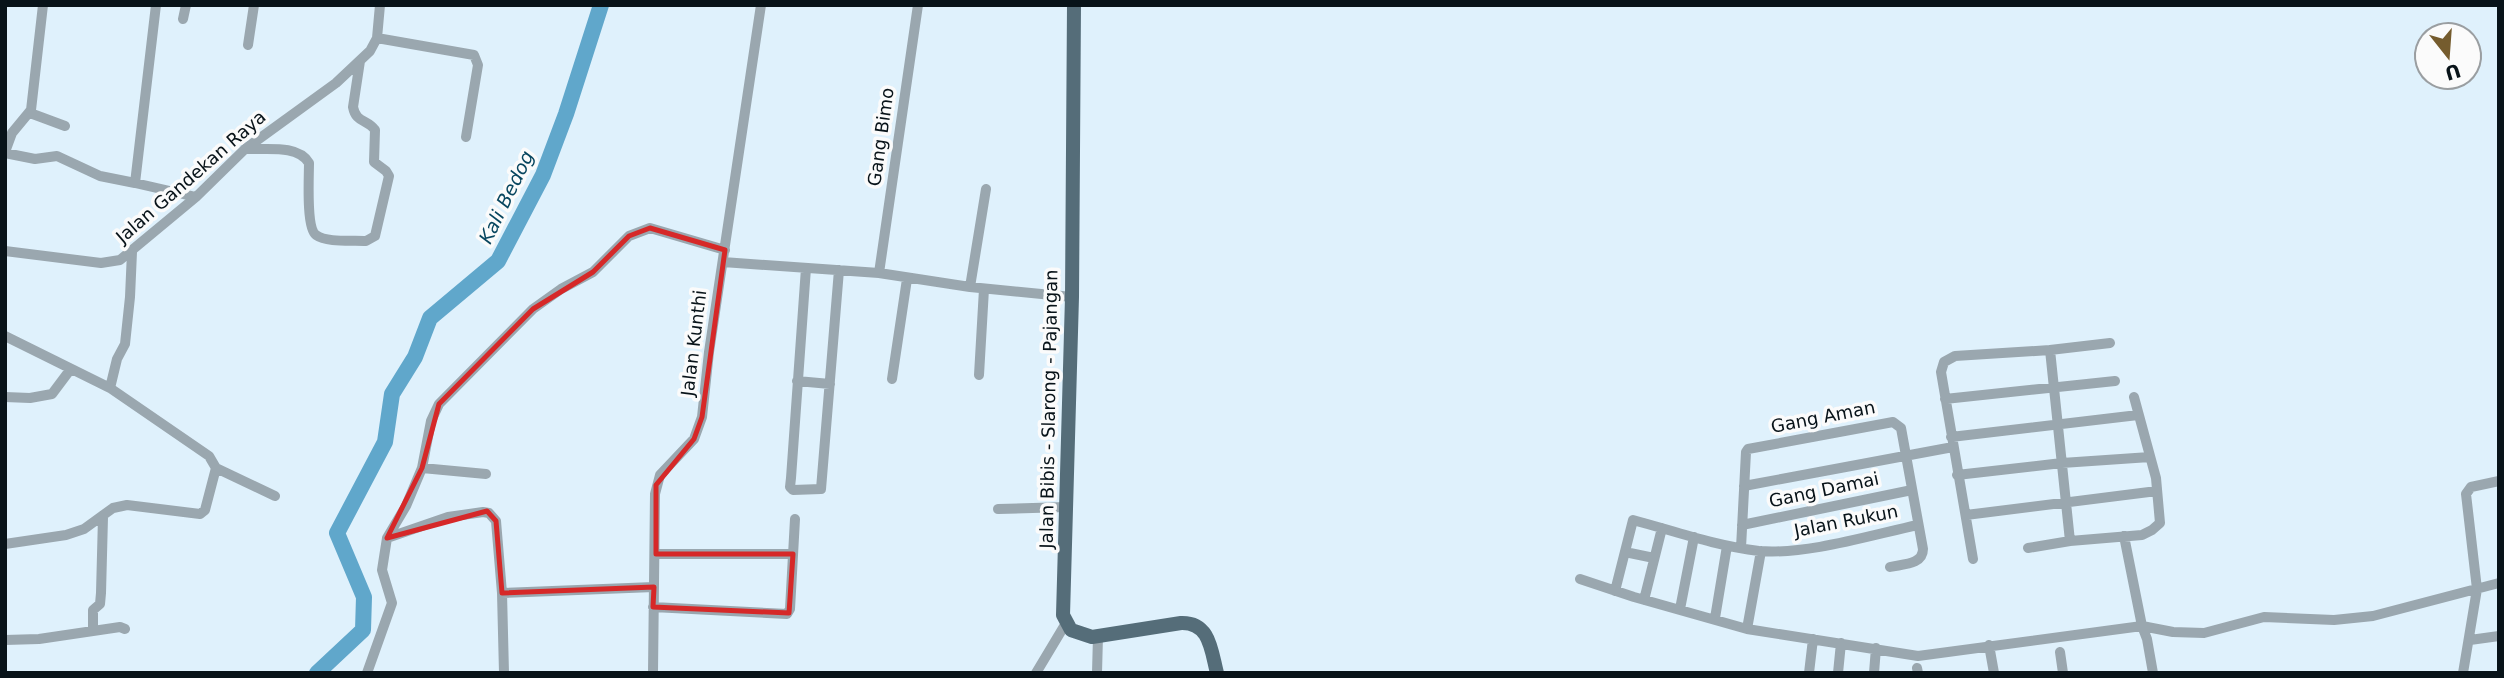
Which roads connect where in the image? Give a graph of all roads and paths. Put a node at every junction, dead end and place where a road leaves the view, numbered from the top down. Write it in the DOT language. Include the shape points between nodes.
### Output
graph roads {
  1 [pos="43,5"];
  2 [pos="156,5"];
  3 [pos="186,5"];
  4 [pos="254,5"];
  5 [pos="380,5"];
  6 [pos="761,5"];
  7 [pos="918,5"];
  8 [pos="1074,5"];
  9 [pos="183,19"];
  10 [pos="377,38"];
  11 [pos="248,45"];
  12 [pos="360,61"];
  13 [pos="30,113"];
  14 [pos="65,126"];
  15 [pos="466,137"];
  16 [pos="245,149"];
  17 [pos="5,153"];
  18 [pos="135,183"];
  19 [pos="986,189"];
  20 [pos="196,197"];
  21 [pos="5,251"];
  22 [pos="132,252"];
  23 [pos="724,256"];
  24 [pos="806,268"];
  25 [pos="839,270"];
  26 [pos="880,274"];
  27 [pos="907,279"];
  28 [pos="970,287"];
  29 [pos="984,289"];
  30 [pos="1072,297"];
  31 [pos="5,336"];
  32 [pos="2110,342"];
  33 [pos="2050,349"];
  34 [pos="70,370"];
  35 [pos="979,375"];
  36 [pos="892,379"];
  37 [pos="797,381"];
  38 [pos="2115,381"];
  39 [pos="830,384"];
  40 [pos="110,388"];
  41 [pos="2054,389"];
  42 [pos="5,397"];
  43 [pos="2134,397"];
  44 [pos="1945,400"];
  45 [pos="2138,415"];
  46 [pos="2058,426"];
  47 [pos="1952,442"];
  48 [pos="1906,455"];
  49 [pos="2150,457"];
  50 [pos="2062,463"];
  51 [pos="216,468"];
  52 [pos="422,468"];
  53 [pos="486,474"];
  54 [pos="1957,475"];
  55 [pos="2499,481"];
  56 [pos="1744,486"];
  57 [pos="1912,490"];
  58 [pos="2157,491"];
  59 [pos="275,496"];
  60 [pos="2065,501"];
  61 [pos="1066,508"];
  62 [pos="998,509"];
  63 [pos="1966,514"];
  64 [pos="103,517"];
  65 [pos="795,519"];
  66 [pos="1742,525"];
  67 [pos="1918,525"];
  68 [pos="1662,528"];
  69 [pos="2124,536"];
  70 [pos="1694,537"];
  71 [pos="387,538"];
  72 [pos="2070,541"];
  73 [pos="5,544"];
  74 [pos="1727,546"];
  75 [pos="1741,548"];
  76 [pos="2028,548"];
  77 [pos="1761,551"];
  78 [pos="1625,552"];
  79 [pos="656,554"];
  80 [pos="793,554"];
  81 [pos="1654,558"];
  82 [pos="1973,559"];
  83 [pos="1890,567"];
  84 [pos="1580,579"];
  85 [pos="2499,583"];
  86 [pos="654,587"];
  87 [pos="2477,589"];
  88 [pos="1615,591"];
  89 [pos="502,593"];
  90 [pos="1644,600"];
  91 [pos="653,607"];
  92 [pos="1680,609"];
  93 [pos="1715,618"];
  94 [pos="1066,623"];
  95 [pos="2142,626"];
  96 [pos="125,629"];
  97 [pos="1746,629"];
  98 [pos="93,631"];
  99 [pos="1098,636"];
  100 [pos="2499,636"];
  101 [pos="1813,639"];
  102 [pos="5,640"];
  103 [pos="2470,640"];
  104 [pos="1841,643"];
  105 [pos="1989,645"];
  106 [pos="1876,648"];
  107 [pos="2060,652"];
  108 [pos="367,673"];
  109 [pos="504,673"];
  110 [pos="653,673"];
  111 [pos="1036,673"];
  112 [pos="1097,673"];
  113 [pos="1217,673"];
  114 [pos="1809,673"];
  115 [pos="1838,673"];
  116 [pos="1874,673"];
  117 [pos="1994,673"];
  118 [pos="2063,673"];
  119 [pos="2153,673"];
  120 [pos="2463,673"];
  1 -- 13 [label="street"];
  2 -- 18 [label="street"];
  3 -- 9 [label="street"];
  4 -- 11 [label="street"];
  5 -- 10 [label="street"];
  6 -- 23 [label="street, Jalan Kunthi"];
  7 -- 26 [label="street, Gang Bimo"];
  8 -- 30 [label="main road, Jalan Bibis - Slarong - Pajangan"];
  10 -- 12 [label="street, Jalan Gandekan Raya"];
  10 -- 15 [label="street" via="474,55 478,65"];
  12 -- 16 [label="street, Jalan Gandekan Raya"];
  12 -- 16 [label="street" via="354,114 376,130 374,162 389,176 372,240 316,236 310,226 305,156 296,151"];
  13 -- 14 [label="street"];
  13 -- 17 [label="street" via="12,133"];
  16 -- 20 [label="street, Jalan Gandekan Raya"];
  17 -- 18 [label="street" via="35,159 57,156 100,176"];
  18 -- 20 [label="street"];
  19 -- 28 [label="street"];
  20 -- 22 [label="street, Jalan Gandekan Raya"];
  21 -- 22 [label="street, Jalan Gandekan Raya" via="101,263 120,260"];
  22 -- 40 [label="street" via="125,344"];
  23 -- 24 [label="street"];
  23 -- 52 [label="street" via="650,228 629,236 593,272 533,309 439,404"];
  23 -- 79 [label="street, Jalan Kunthi" via="699,431 656,485"];
  24 -- 25 [label="street"];
  24 -- 37 [label="street"];
  25 -- 26 [label="street"];
  25 -- 39 [label="street"];
  26 -- 27 [label="street"];
  27 -- 28 [label="street"];
  27 -- 36 [label="street"];
  28 -- 29 [label="street"];
  29 -- 30 [label="street"];
  29 -- 35 [label="street"];
  30 -- 61 [label="main road, Jalan Bibis - Slarong - Pajangan"];
  31 -- 34 [label="street"];
  32 -- 33 [label="street"];
  33 -- 41 [label="street"];
  33 -- 44 [label="street" via="1949,358 1941,372"];
  34 -- 40 [label="street"];
  34 -- 42 [label="street" via="52,394"];
  37 -- 39 [label="street"];
  37 -- 39 [label="street" via="793,490 821,489"];
  38 -- 41 [label="street"];
  40 -- 51 [label="street" via="209,456"];
  41 -- 44 [label="street"];
  41 -- 46 [label="street"];
  43 -- 45 [label="street"];
  44 -- 47 [label="street"];
  45 -- 46 [label="street"];
  45 -- 49 [label="street"];
  46 -- 47 [label="street"];
  46 -- 50 [label="street"];
  47 -- 48 [label="street"];
  47 -- 54 [label="street"];
  48 -- 56 [label="street"];
  48 -- 56 [label="street, Gang Aman" via="1901,428 1893,422 1748,449"];
  48 -- 57 [label="street"];
  49 -- 50 [label="street"];
  49 -- 58 [label="street"];
  50 -- 54 [label="street"];
  50 -- 60 [label="street"];
  51 -- 59 [label="street"];
  51 -- 64 [label="street" via="200,514 127,505 113,508"];
  52 -- 53 [label="street"];
  52 -- 71 [label="street"];
  54 -- 63 [label="street"];
  55 -- 87 [label="street" via="2471,487 2466,494"];
  56 -- 66 [label="street"];
  57 -- 66 [label="street, Gang Damai"];
  57 -- 67 [label="street"];
  58 -- 60 [label="street"];
  58 -- 69 [label="street" via="2160,523 2142,535"];
  60 -- 63 [label="street"];
  60 -- 72 [label="street"];
  61 -- 62 [label="street"];
  61 -- 94 [label="main road, Jalan Bibis - Slarong - Pajangan" via="1062,608"];
  63 -- 82 [label="street"];
  64 -- 73 [label="street" via="66,535"];
  64 -- 98 [label="street" via="101,593 100,604 93,610"];
  65 -- 80 [label="street"];
  66 -- 75 [label="street"];
  67 -- 77 [label="street, Jalan Rukun" via="1803,549"];
  67 -- 83 [label="street" via="1923,556"];
  68 -- 70 [label="street, Jalan Rukun"];
  68 -- 78 [label="street, Jalan Rukun" via="1633,520"];
  68 -- 81 [label="street"];
  69 -- 72 [label="street"];
  69 -- 95 [label="street"];
  70 -- 74 [label="street, Jalan Rukun"];
  70 -- 92 [label="street"];
  71 -- 89 [label="street" via="448,517 489,513 496,521"];
  71 -- 108 [label="street" via="382,569 392,603"];
  72 -- 76 [label="street"];
  74 -- 75 [label="street, Jalan Rukun"];
  74 -- 93 [label="street"];
  75 -- 77 [label="street, Jalan Rukun"];
  77 -- 97 [label="street"];
  78 -- 81 [label="street"];
  78 -- 88 [label="street"];
  79 -- 80 [label="street"];
  79 -- 86 [label="street, Jalan Kunthi"];
  80 -- 91 [label="street" via="787,614"];
  81 -- 90 [label="street"];
  84 -- 88 [label="street"];
  85 -- 87 [label="street"];
  86 -- 89 [label="street"];
  86 -- 91 [label="street, Jalan Kunthi"];
  87 -- 95 [label="street" via="2373,616 2334,620 2264,617 2204,633"];
  87 -- 103 [label="street"];
  88 -- 90 [label="street"];
  89 -- 109 [label="street"];
  90 -- 92 [label="street"];
  91 -- 110 [label="street, Jalan Kunthi"];
  92 -- 93 [label="street"];
  93 -- 97 [label="street"];
  94 -- 99 [label="main road" via="1071,630"];
  94 -- 111 [label="street"];
  95 -- 105 [label="street"];
  95 -- 119 [label="street"];
  96 -- 98 [label="street"];
  97 -- 101 [label="street"];
  98 -- 102 [label="street"];
  99 -- 112 [label="street"];
  99 -- 113 [label="main road" via="1195,624 1207,638"];
  100 -- 103 [label="street"];
  101 -- 104 [label="street"];
  101 -- 114 [label="street"];
  103 -- 120 [label="street"];
  104 -- 106 [label="street"];
  104 -- 115 [label="street"];
  105 -- 106 [label="street" via="1918,656"];
  105 -- 117 [label="street"];
  106 -- 116 [label="street"];
  107 -- 118 [label="street"];
}
